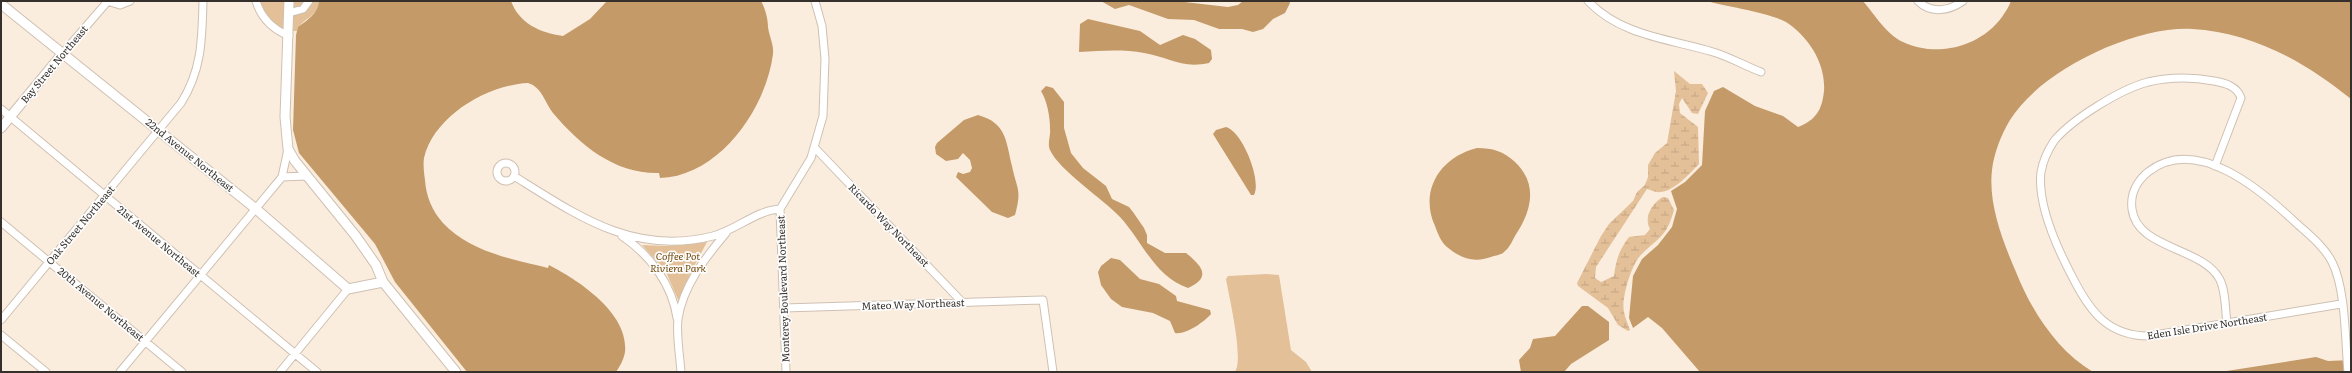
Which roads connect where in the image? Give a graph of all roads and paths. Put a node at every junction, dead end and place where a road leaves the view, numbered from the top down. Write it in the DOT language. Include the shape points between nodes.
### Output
graph roads {
  1 [pos="108,1"];
  2 [pos="130,1"];
  3 [pos="203,1"];
  4 [pos="256,1"];
  5 [pos="289,1"];
  6 [pos="309,1"];
  7 [pos="815,1"];
  8 [pos="1588,1"];
  9 [pos="1918,1"];
  10 [pos="1962,2"];
  11 [pos="1,4"];
  12 [pos="289,13"];
  13 [pos="288,36"];
  14 [pos="63,53"];
  15 [pos="1761,72"];
  16 [pos="1,109"];
  17 [pos="10,117"];
  18 [pos="1,128"];
  19 [pos="159,130"];
  20 [pos="815,148"];
  21 [pos="288,149"];
  22 [pos="2215,166"];
  23 [pos="307,176"];
  24 [pos="514,176"];
  25 [pos="282,177"];
  26 [pos="104,195"];
  27 [pos="256,209"];
  28 [pos="780,209"];
  29 [pos="1,222"];
  30 [pos="616,232"];
  31 [pos="726,233"];
  32 [pos="49,262"];
  33 [pos="200,275"];
  34 [pos="383,282"];
  35 [pos="348,289"];
  36 [pos="963,303"];
  37 [pos="2342,304"];
  38 [pos="784,308"];
  39 [pos="1,320"];
  40 [pos="678,320"];
  41 [pos="2227,322"];
  42 [pos="1,335"];
  43 [pos="145,342"];
  44 [pos="295,353"];
  45 [pos="46,372"];
  46 [pos="120,372"];
  47 [pos="182,372"];
  48 [pos="280,372"];
  49 [pos="317,372"];
  50 [pos="456,372"];
  51 [pos="680,372"];
  52 [pos="786,372"];
  53 [pos="1053,372"];
  54 [pos="2348,372"];
  1 -- 2 [label="street" via="120,5"];
  1 -- 14 [label="street, Bay Street Northeast"];
  3 -- 19 [label="street, Oak Street Northeast" via="197,72 191,88"];
  4 -- 13 [label="street" via="258,10 269,24"];
  5 -- 12 [label="street"];
  6 -- 12 [label="street" via="302,9"];
  7 -- 20 [label="street, Monterey Boulevard Northeast" via="822,26 826,76 822,116"];
  8 -- 15 [label="street" via="1609,19 1627,28 1731,57"];
  9 -- 10 [label="street" via="1934,10 1951,8"];
  11 -- 14 [label="street, 22nd Avenue Northeast"];
  12 -- 13 [label="street"];
  13 -- 21 [label="street" via="284,117"];
  14 -- 17 [label="street, Bay Street Northeast"];
  14 -- 19 [label="street, 22nd Avenue Northeast"];
  16 -- 17 [label="street, 21st Avenue Northeast"];
  17 -- 18 [label="street, Bay Street Northeast"];
  17 -- 26 [label="street, 21st Avenue Northeast"];
  19 -- 26 [label="street, Oak Street Northeast"];
  19 -- 27 [label="street, 22nd Avenue Northeast"];
  20 -- 28 [label="street, Monterey Boulevard Northeast"];
  20 -- 36 [label="street, Ricardo Way Northeast"];
  21 -- 23 [label="street"];
  21 -- 25 [label="street"];
  22 -- 37 [label="street" via="2232,172 2253,185 2320,246 2334,267 2340,285"];
  22 -- 41 [label="street" via="2183,160 2162,164 2140,179 2133,192 2132,209 2135,219 2148,234 2214,272 2221,284"];
  22 -- 41 [label="street, Eden Isle Drive Northeast" via="2240,103 2239,93 2222,83 2186,78 2173,79 2131,88 2077,120 2062,133 2048,152 2041,172 2041,185 2057,245 2067,267 2093,311 2110,327 2129,334 2149,336"];
  23 -- 25 [label="street"];
  23 -- 34 [label="street" via="367,251"];
  24 -- 30 [label="street" via="574,212"];
  25 -- 27 [label="street"];
  26 -- 32 [label="street, Oak Street Northeast"];
  26 -- 33 [label="street, 21st Avenue Northeast"];
  27 -- 33 [label="street"];
  27 -- 35 [label="street, 22nd Avenue Northeast"];
  28 -- 31 [label="street" via="768,211"];
  28 -- 38 [label="street, Monterey Boulevard Northeast"];
  29 -- 32 [label="street, 20th Avenue Northeast"];
  30 -- 31 [label="street" via="665,242 706,238"];
  30 -- 40 [label="street" via="642,252 655,266 666,284"];
  31 -- 40 [label="street" via="698,268"];
  32 -- 39 [label="street, Oak Street Northeast"];
  32 -- 43 [label="street, 20th Avenue Northeast"];
  33 -- 43 [label="street"];
  33 -- 44 [label="street, 21st Avenue Northeast"];
  34 -- 35 [label="street"];
  34 -- 50 [label="street"];
  35 -- 44 [label="street"];
  36 -- 38 [label="street, Mateo Way Northeast"];
  36 -- 53 [label="street, Mateo Way Northeast" via="1043,300"];
  37 -- 41 [label="street, Eden Isle Drive Northeast"];
  37 -- 54 [label="street"];
  38 -- 52 [label="street, Monterey Boulevard Northeast"];
  40 -- 51 [label="street"];
  42 -- 45 [label="street"];
  43 -- 46 [label="street"];
  43 -- 47 [label="street, 20th Avenue Northeast"];
  44 -- 48 [label="street"];
  44 -- 49 [label="street, 21st Avenue Northeast"];
}
